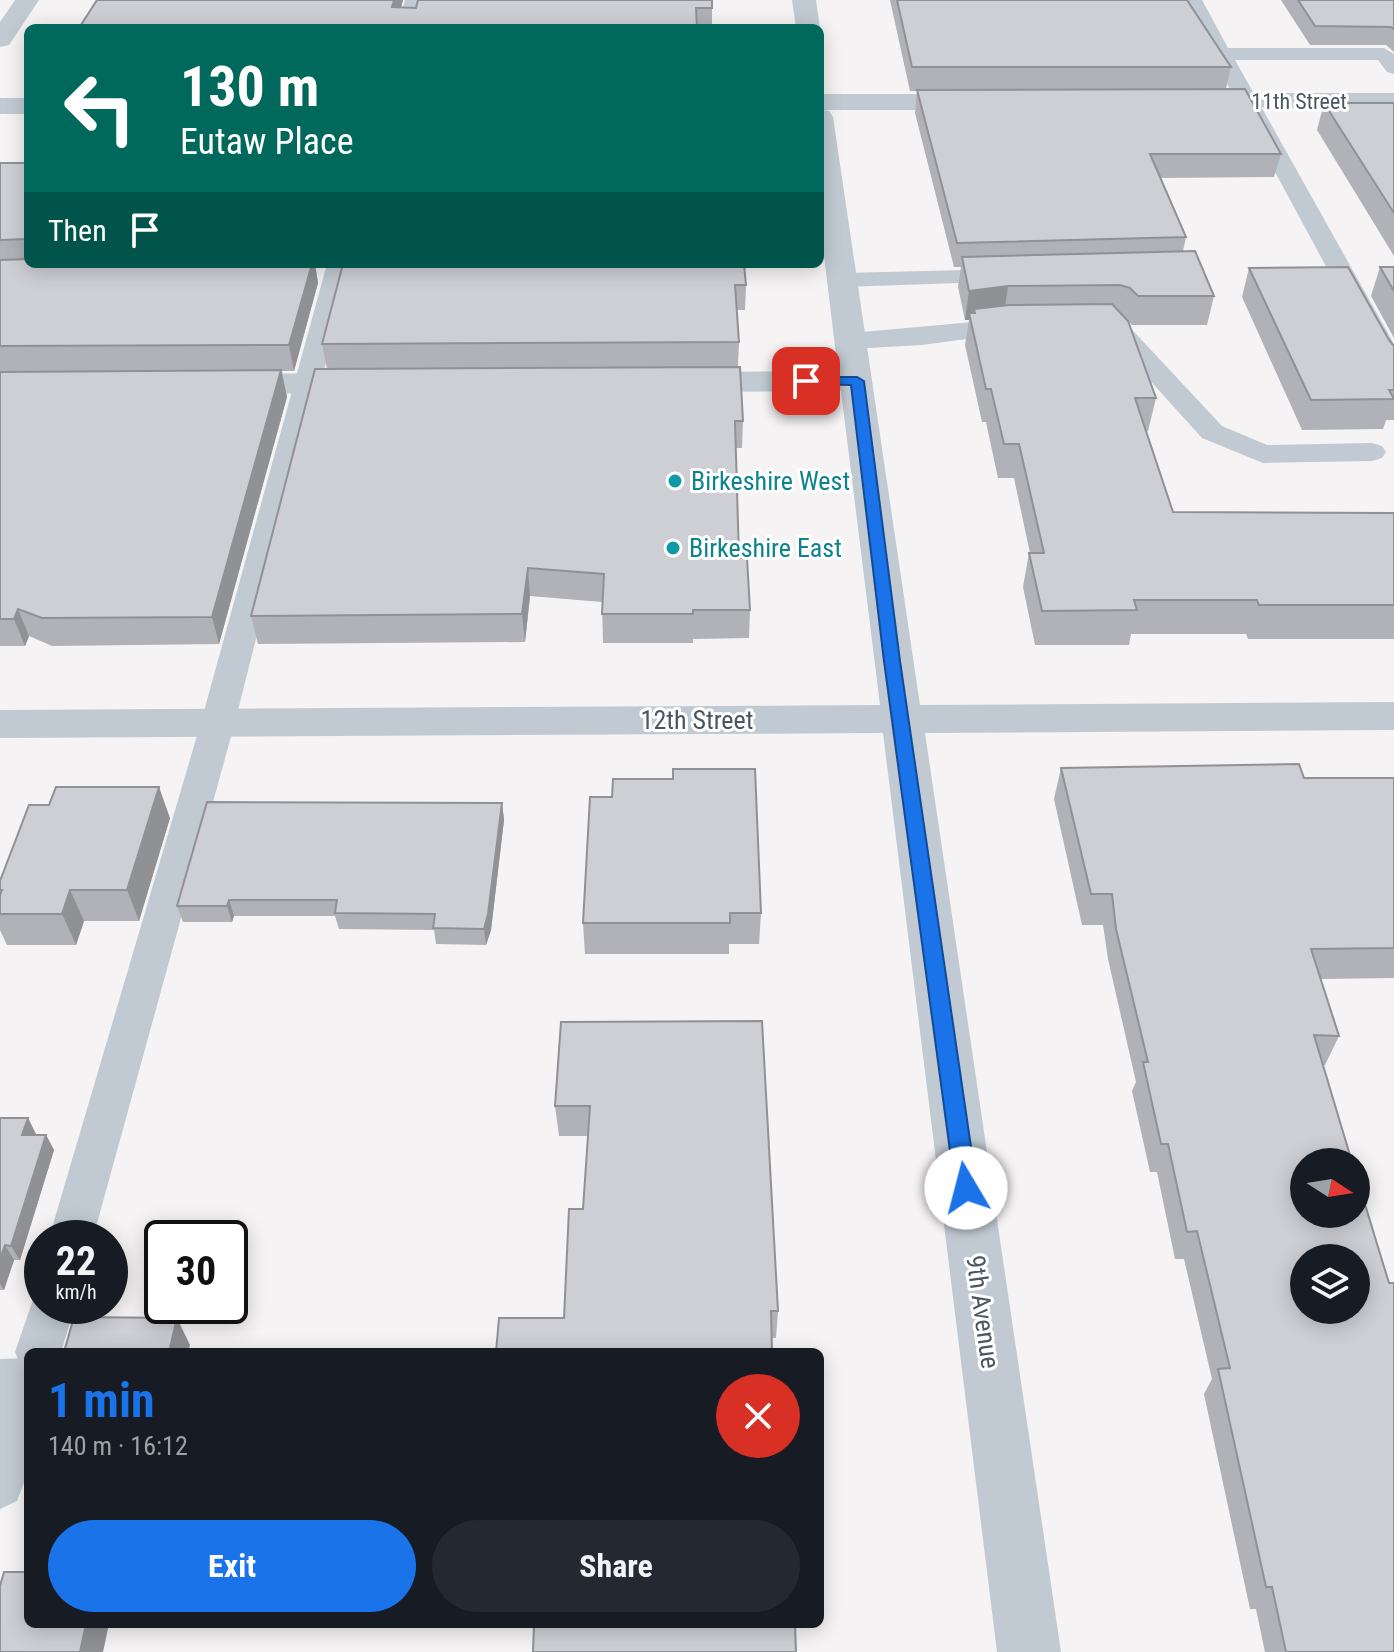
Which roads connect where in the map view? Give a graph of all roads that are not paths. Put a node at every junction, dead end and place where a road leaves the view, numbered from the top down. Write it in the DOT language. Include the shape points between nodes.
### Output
graph roads {
  1 [pos="27,0"];
  2 [pos="415,0"];
  3 [pos="804,0"];
  4 [pos="1192,0"];
  5 [pos="408,24"];
  6 [pos="807,24"];
  7 [pos="0,40"];
  8 [pos="1221,54"];
  9 [pos="1394,68"];
  10 [pos="1168,101"];
  11 [pos="1248,101"];
  12 [pos="1394,101"];
  13 [pos="824,102"];
  14 [pos="1008,102"];
  15 [pos="0,106"];
  16 [pos="24,106"];
  17 [pos="824,145"];
  18 [pos="338,269"];
  19 [pos="304,273"];
  20 [pos="1038,275"];
  21 [pos="843,280"];
  22 [pos="1035,325"];
  23 [pos="1083,325"];
  24 [pos="854,361"];
  25 [pos="1394,368"];
  26 [pos="648,382"];
  27 [pos="400,383"];
  28 [pos="200,384"];
  29 [pos="307,384"];
  30 [pos="1372,452"];
  31 [pos="1394,716"];
  32 [pos="901,718"];
  33 [pos="218,722"];
  34 [pos="0,724"];
  35 [pos="76,1220"];
  36 [pos="47,1324"];
  37 [pos="39,1348"];
  38 [pos="24,1386"];
  39 [pos="0,1387"];
  40 [pos="24,1400"];
  41 [pos="0,1484"];
  42 [pos="1029,1652"];
  1 -- 7 [label="street"];
  2 -- 5 [label="lane"];
  3 -- 6 [label="street"];
  4 -- 8 [label="lane"];
  8 -- 9 [label="lane" via="1384,54"];
  8 -- 11 [label="lane"];
  10 -- 11 [label="street, 11th Street"];
  11 -- 12 [label="street, 11th Street"];
  11 -- 25 [label="lane"];
  13 -- 14 [label="street"];
  15 -- 16 [label="street"];
  17 -- 21 [label="street, 9th Avenue"];
  18 -- 19 [label="lane"];
  18 -- 29 [label="lane"];
  20 -- 21 [label="lane"];
  21 -- 24 [label="street, 9th Avenue"];
  22 -- 24 [label="lane"];
  23 -- 30 [label="lane" via="1114,325 1212,432 1250,449 1263,454"];
  24 -- 26 [label="street" via="772,381"];
  24 -- 32 [label="street, 9th Avenue"];
  27 -- 29 [label="street"];
  28 -- 29 [label="street"];
  29 -- 33 [label="lane"];
  31 -- 32 [label="street, 12th Street"];
  32 -- 33 [label="street, 12th Street"];
  32 -- 42 [label="street, 9th Avenue"];
  33 -- 34 [label="street, 12th Street"];
  33 -- 35 [label="lane"];
  36 -- 37 [label="lane"];
  38 -- 39 [label="street"];
  40 -- 41 [label="lane"];
}
